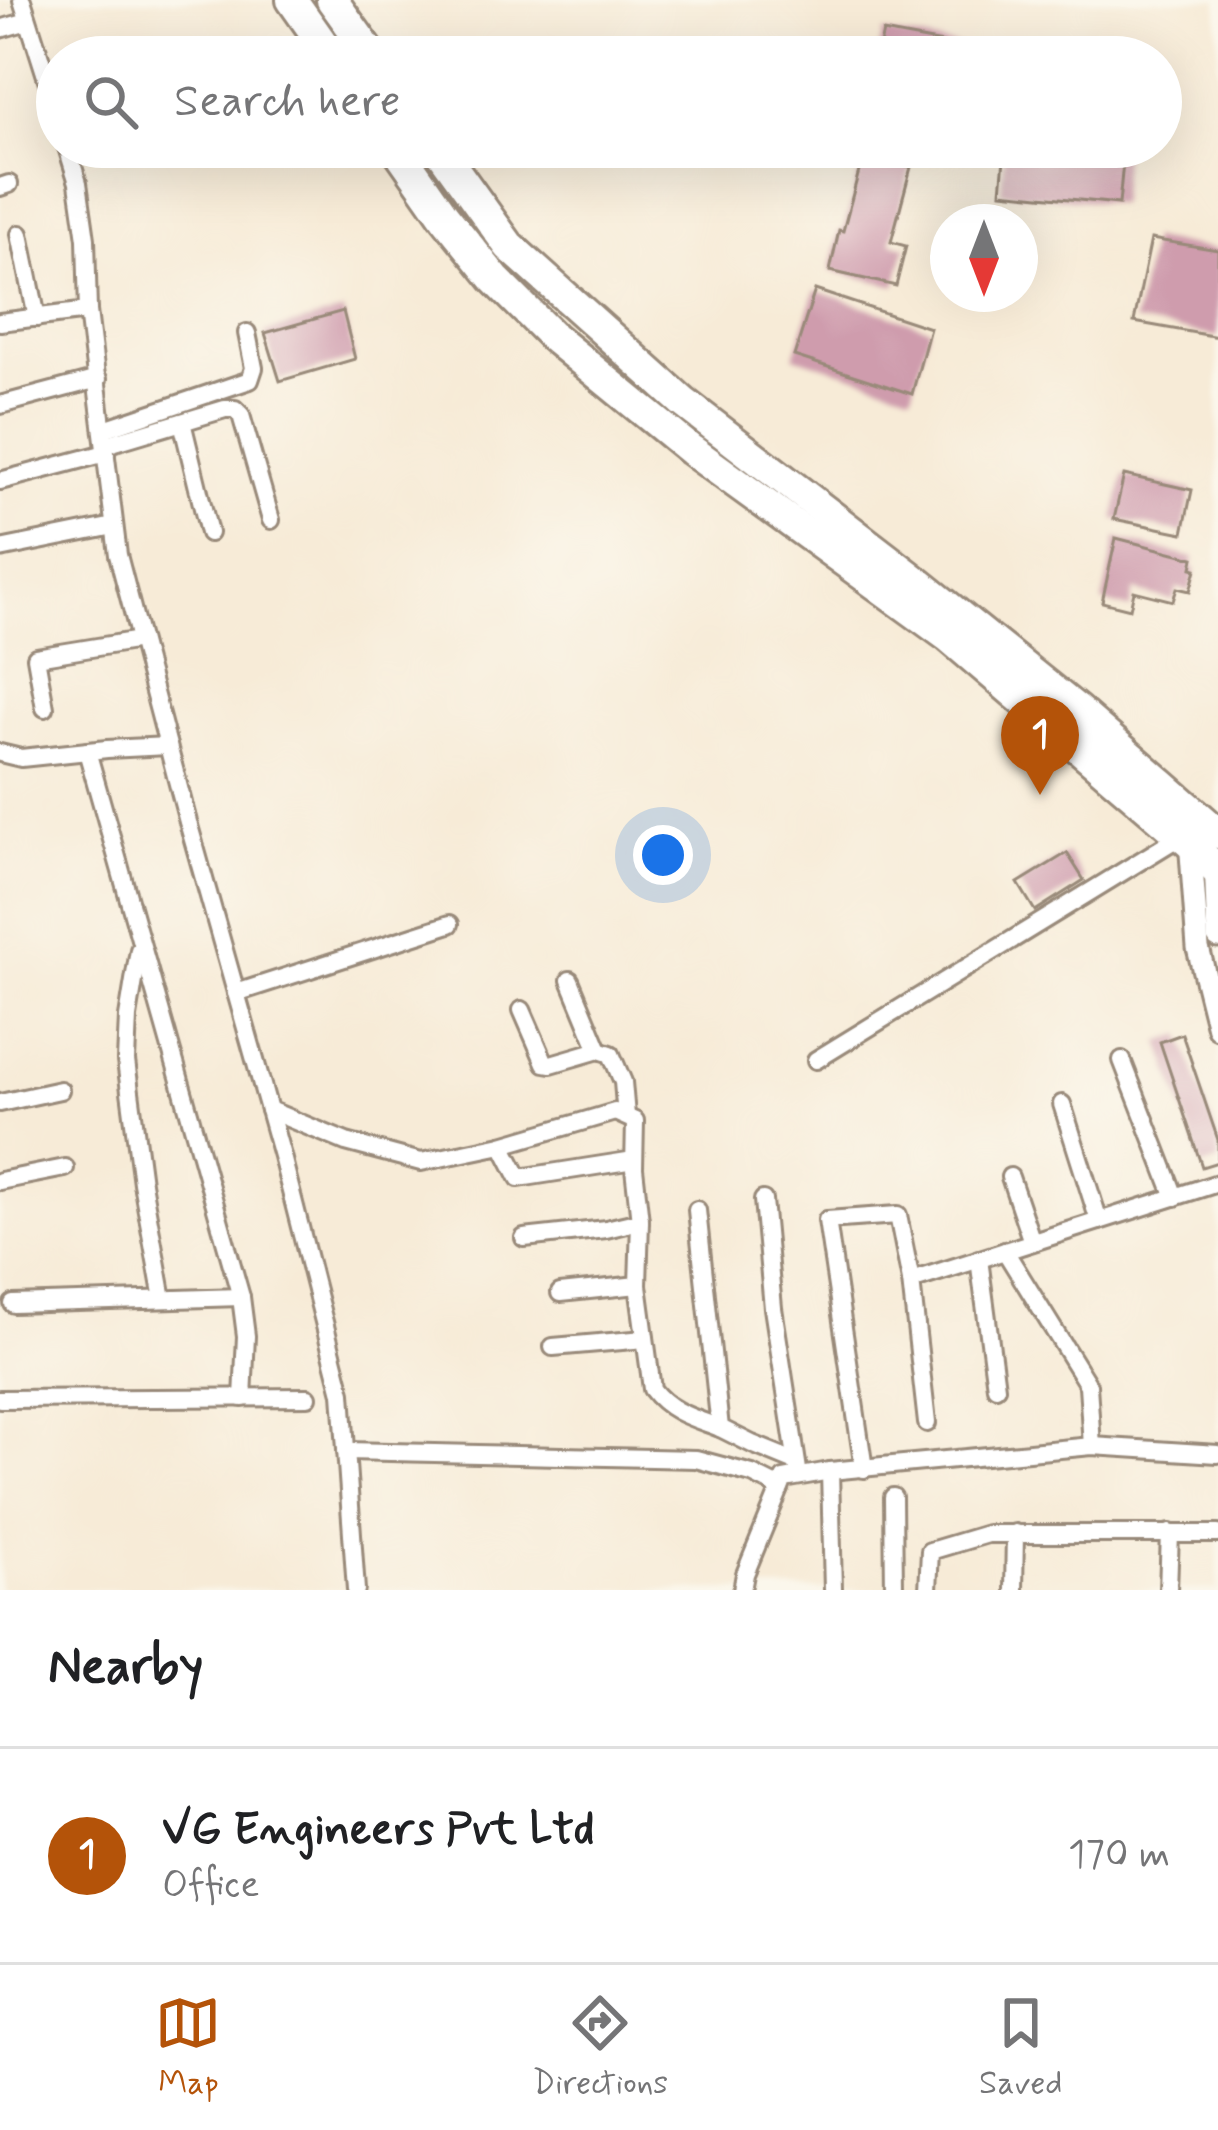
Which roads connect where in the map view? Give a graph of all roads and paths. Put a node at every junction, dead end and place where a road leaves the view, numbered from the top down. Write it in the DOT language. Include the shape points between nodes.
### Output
graph roads {
  1 [pos="22,0"];
  2 [pos="292,0"];
  3 [pos="332,0"];
  4 [pos="28,21"];
  5 [pos="0,29"];
  6 [pos="317,36"];
  7 [pos="358,36"];
  8 [pos="36,46"];
  9 [pos="74,168"];
  10 [pos="411,168"];
  11 [pos="453,168"];
  12 [pos="20,234"];
  13 [pos="88,311"];
  14 [pos="37,318"];
  15 [pos="0,322"];
  16 [pos="247,333"];
  17 [pos="98,379"];
  18 [pos="0,405"];
  19 [pos="182,422"];
  20 [pos="105,442"];
  21 [pos="0,481"];
  22 [pos="271,520"];
  23 [pos="114,526"];
  24 [pos="208,533"];
  25 [pos="0,549"];
  26 [pos="140,640"];
  27 [pos="45,708"];
  28 [pos="168,746"];
  29 [pos="87,751"];
  30 [pos="0,753"];
  31 [pos="1199,830"];
  32 [pos="1217,871"];
  33 [pos="450,924"];
  34 [pos="1218,937"];
  35 [pos="140,944"];
  36 [pos="570,980"];
  37 [pos="236,993"];
  38 [pos="522,1010"];
  39 [pos="1218,1028"];
  40 [pos="599,1050"];
  41 [pos="816,1060"];
  42 [pos="1122,1060"];
  43 [pos="59,1090"];
  44 [pos="0,1103"];
  45 [pos="1062,1104"];
  46 [pos="269,1110"];
  47 [pos="626,1116"];
  48 [pos="502,1145"];
  49 [pos="634,1160"];
  50 [pos="64,1168"];
  51 [pos="1010,1178"];
  52 [pos="0,1181"];
  53 [pos="1218,1183"];
  54 [pos="1174,1197"];
  55 [pos="763,1200"];
  56 [pos="697,1210"];
  57 [pos="640,1221"];
  58 [pos="1100,1221"];
  59 [pos="524,1238"];
  60 [pos="1032,1242"];
  61 [pos="1005,1251"];
  62 [pos="979,1259"];
  63 [pos="910,1281"];
  64 [pos="638,1285"];
  65 [pos="560,1293"];
  66 [pos="241,1297"];
  67 [pos="163,1299"];
  68 [pos="13,1304"];
  69 [pos="645,1340"];
  70 [pos="553,1347"];
  71 [pos="996,1387"];
  72 [pos="308,1397"];
  73 [pos="243,1398"];
  74 [pos="0,1399"];
  75 [pos="927,1423"];
  76 [pos="720,1428"];
  77 [pos="1092,1446"];
  78 [pos="346,1451"];
  79 [pos="1218,1454"];
  80 [pos="864,1469"];
  81 [pos="798,1470"];
  82 [pos="830,1472"];
  83 [pos="780,1488"];
  84 [pos="893,1497"];
  85 [pos="1015,1533"];
  86 [pos="1170,1533"];
  87 [pos="1218,1534"];
  88 [pos="356,1590"];
  89 [pos="742,1590"];
  90 [pos="833,1590"];
  91 [pos="894,1590"];
  92 [pos="928,1590"];
  93 [pos="1014,1590"];
  94 [pos="1168,1590"];
  1 -- 4 [label="street"];
  2 -- 6 [label="highway"];
  3 -- 7 [label="highway"];
  4 -- 5 [label="street"];
  4 -- 8 [label="street"];
  9 -- 13 [label="street"];
  10 -- 31 [label="highway" via="495,278 554,338"];
  11 -- 31 [label="highway" via="509,246 683,402 1076,710"];
  12 -- 14 [label="street"];
  13 -- 14 [label="street"];
  13 -- 17 [label="street"];
  14 -- 15 [label="street"];
  16 -- 20 [label="street" via="250,380"];
  17 -- 18 [label="street"];
  17 -- 20 [label="street"];
  19 -- 20 [label="street"];
  19 -- 22 [label="street" via="225,410 241,415"];
  19 -- 24 [label="street"];
  20 -- 21 [label="street"];
  20 -- 23 [label="street"];
  23 -- 25 [label="street"];
  23 -- 26 [label="street"];
  26 -- 27 [label="street" via="36,657"];
  26 -- 28 [label="street"];
  28 -- 29 [label="street"];
  28 -- 37 [label="street"];
  29 -- 30 [label="street"];
  29 -- 35 [label="street"];
  31 -- 32 [label="highway"];
  31 -- 39 [label="street" via="1198,948"];
  31 -- 41 [label="street"];
  32 -- 34 [label="street"];
  33 -- 37 [label="street"];
  35 -- 66 [label="street"];
  35 -- 67 [label="street" via="126,1061"];
  36 -- 40 [label="street"];
  37 -- 46 [label="street"];
  38 -- 40 [label="street" via="545,1063"];
  40 -- 47 [label="street" via="620,1072"];
  42 -- 54 [label="street"];
  43 -- 44 [label="street"];
  45 -- 58 [label="street"];
  46 -- 48 [label="street" via="421,1162"];
  46 -- 78 [label="street" via="342,1394"];
  47 -- 48 [label="street" via="615,1112"];
  47 -- 49 [label="street" via="635,1121"];
  48 -- 49 [label="street" via="518,1178"];
  49 -- 57 [label="street"];
  50 -- 52 [label="street"];
  51 -- 60 [label="street"];
  53 -- 54 [label="street"];
  54 -- 58 [label="street"];
  55 -- 81 [label="street"];
  56 -- 76 [label="street"];
  57 -- 59 [label="street"];
  57 -- 64 [label="street"];
  58 -- 60 [label="street"];
  60 -- 61 [label="street"];
  61 -- 62 [label="street"];
  61 -- 77 [label="street" via="1088,1385"];
  62 -- 63 [label="street"];
  62 -- 71 [label="street"];
  63 -- 75 [label="street"];
  63 -- 80 [label="street" via="898,1215 827,1220"];
  64 -- 65 [label="street"];
  64 -- 69 [label="street"];
  66 -- 67 [label="street"];
  66 -- 73 [label="street"];
  67 -- 68 [label="street"];
  69 -- 70 [label="street"];
  69 -- 76 [label="street" via="652,1389 662,1402"];
  72 -- 73 [label="street"];
  73 -- 74 [label="street"];
  76 -- 81 [label="street"];
  77 -- 79 [label="street"];
  77 -- 80 [label="street"];
  78 -- 83 [label="street" via="696,1459"];
  78 -- 88 [label="street"];
  80 -- 82 [label="street"];
  81 -- 82 [label="street"];
  81 -- 83 [label="street"];
  82 -- 90 [label="street"];
  83 -- 89 [label="street"];
  84 -- 91 [label="street"];
  85 -- 86 [label="street"];
  85 -- 92 [label="street" via="930,1551"];
  85 -- 93 [label="street"];
  86 -- 87 [label="street"];
  86 -- 94 [label="street"];
}
